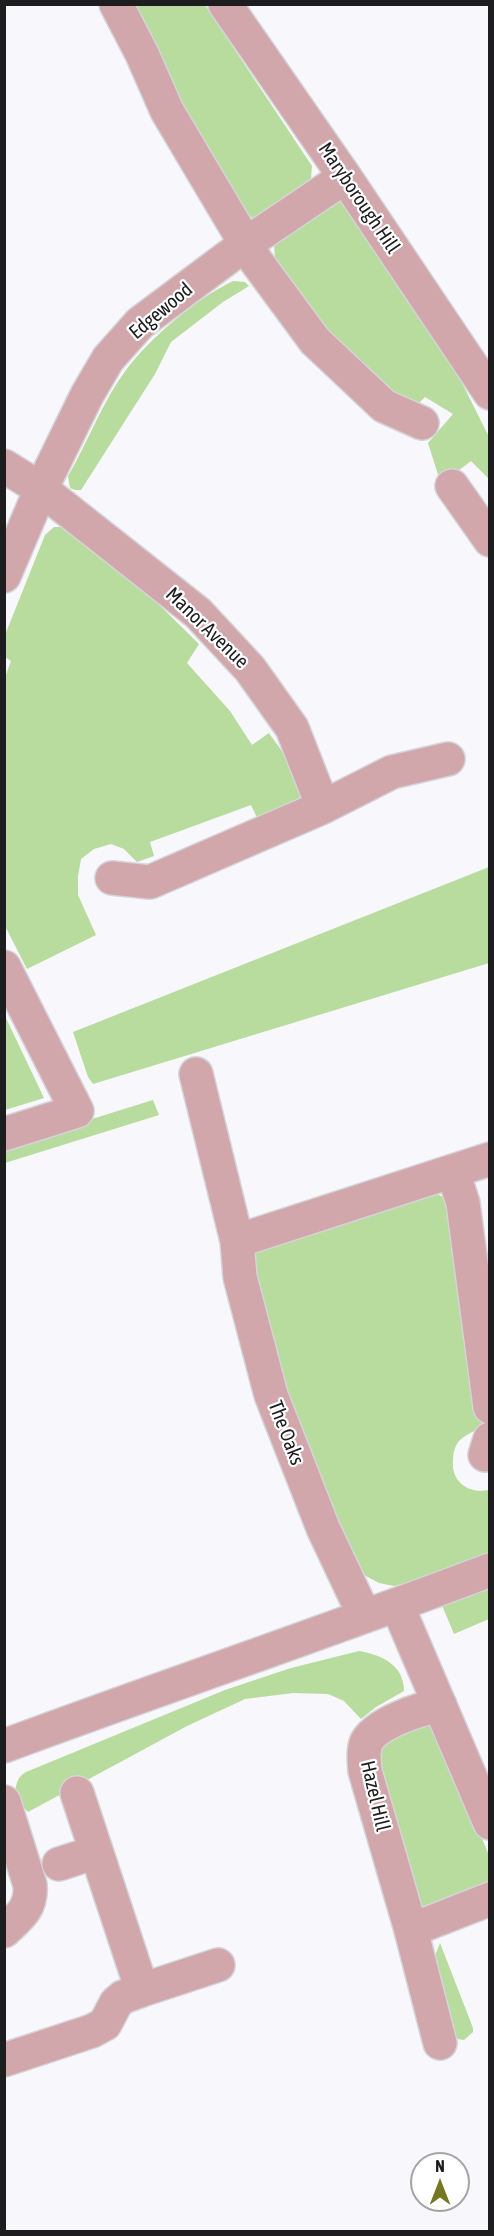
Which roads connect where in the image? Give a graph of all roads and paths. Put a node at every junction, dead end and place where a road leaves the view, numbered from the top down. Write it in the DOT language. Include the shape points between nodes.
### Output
graph roads {
  1 [pos="116,4"];
  2 [pos="225,4"];
  3 [pos="345,177"];
  4 [pos="247,243"];
  5 [pos="489,393"];
  6 [pos="422,423"];
  7 [pos="4,466"];
  8 [pos="453,486"];
  9 [pos="41,489"];
  10 [pos="489,540"];
  11 [pos="4,576"];
  12 [pos="448,759"];
  13 [pos="323,807"];
  14 [pos="112,878"];
  15 [pos="4,967"];
  16 [pos="196,1074"];
  17 [pos="4,1134"];
  18 [pos="489,1159"];
  19 [pos="453,1172"];
  20 [pos="237,1241"];
  21 [pos="489,1407"];
  22 [pos="489,1570"];
  23 [pos="397,1605"];
  24 [pos="364,1615"];
  25 [pos="440,1706"];
  26 [pos="4,1746"];
  27 [pos="77,1793"];
  28 [pos="4,1802"];
  29 [pos="489,1822"];
  30 [pos="96,1852"];
  31 [pos="59,1864"];
  32 [pos="489,1899"];
  33 [pos="411,1930"];
  34 [pos="4,1931"];
  35 [pos="218,1965"];
  36 [pos="142,1990"];
  37 [pos="440,2043"];
  38 [pos="4,2060"];
  1 -- 4 [label="street" via="167,111"];
  2 -- 3 [label="street, Maryborough Hill"];
  3 -- 4 [label="street, Edgewood"];
  3 -- 5 [label="street, Maryborough Hill"];
  4 -- 6 [label="street" via="315,341 384,406"];
  4 -- 9 [label="street, Edgewood" via="140,323 108,359"];
  7 -- 9 [label="street, Manor Avenue"];
  8 -- 10 [label="street"];
  9 -- 11 [label="street, Edgewood"];
  9 -- 13 [label="street, Manor Avenue" via="198,613 250,669 292,728"];
  12 -- 13 [label="street" via="393,772"];
  13 -- 14 [label="street" via="150,882"];
  15 -- 17 [label="street" via="77,1111"];
  16 -- 20 [label="street, The Oaks"];
  18 -- 19 [label="street"];
  19 -- 20 [label="street"];
  19 -- 21 [label="street" via="463,1203"];
  20 -- 24 [label="street, The Oaks" via="240,1278 271,1395 323,1528"];
  22 -- 23 [label="street"];
  23 -- 24 [label="street"];
  23 -- 25 [label="street"];
  24 -- 26 [label="street"];
  25 -- 29 [label="street"];
  25 -- 33 [label="street, Hazel Hill" via="421,1708 380,1729 368,1739 364,1752 365,1771"];
  27 -- 30 [label="street"];
  28 -- 34 [label="street" via="31,1895 28,1905"];
  30 -- 31 [label="street"];
  30 -- 36 [label="street"];
  32 -- 33 [label="street"];
  33 -- 37 [label="street, Hazel Hill"];
  35 -- 36 [label="street"];
  36 -- 38 [label="street" via="123,1997 105,2024 92,2031"];
}
